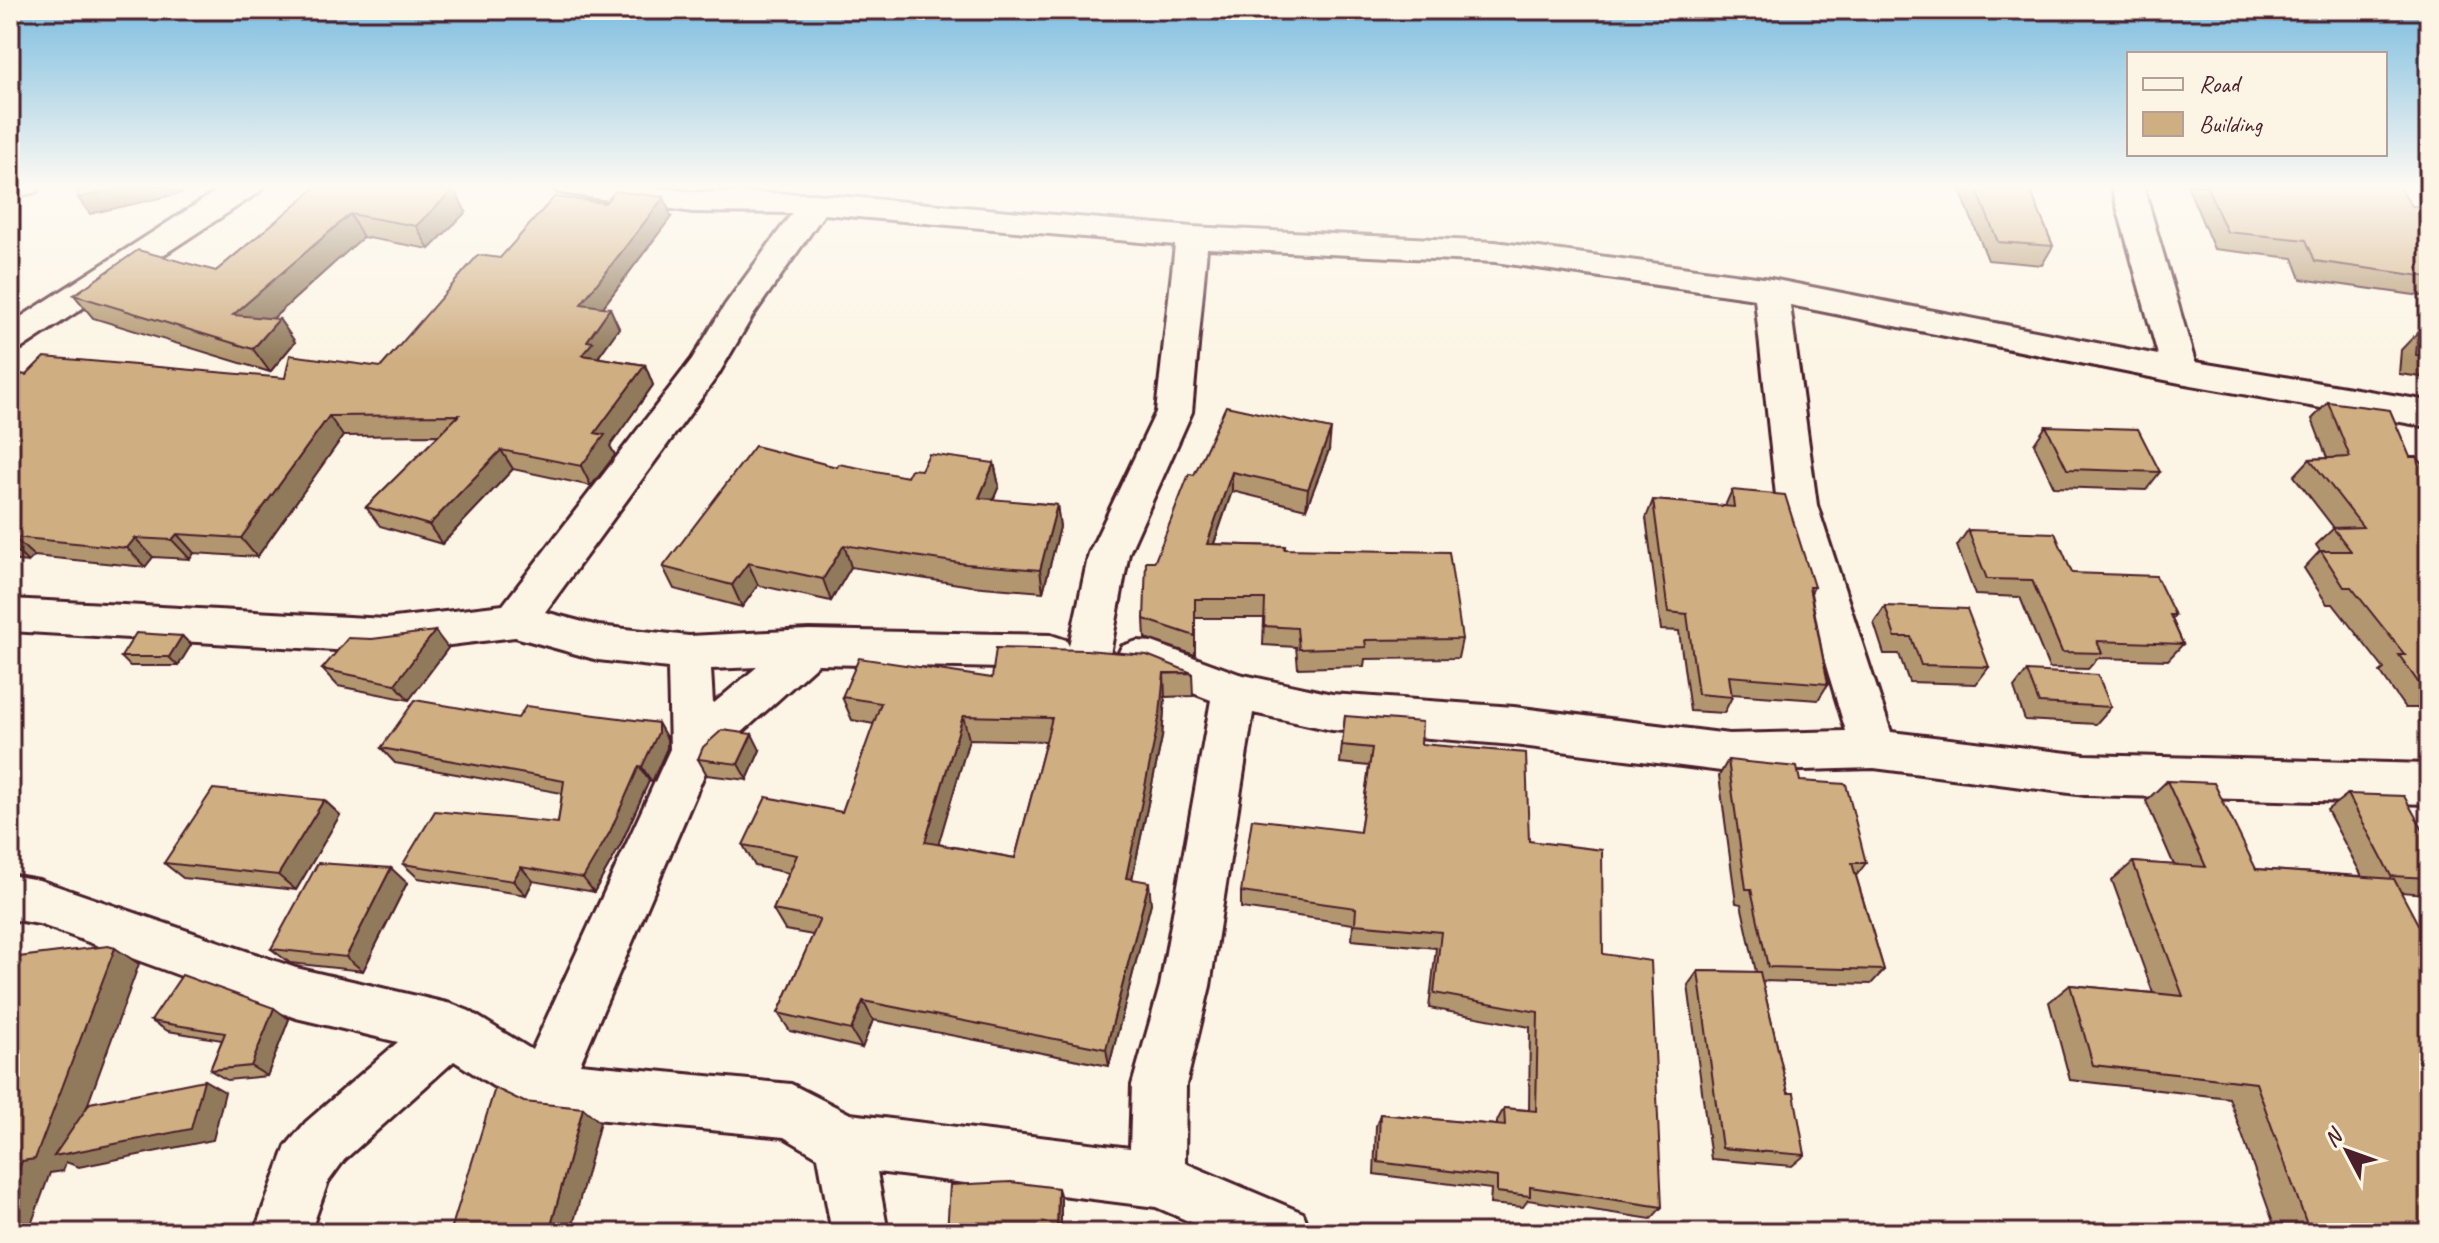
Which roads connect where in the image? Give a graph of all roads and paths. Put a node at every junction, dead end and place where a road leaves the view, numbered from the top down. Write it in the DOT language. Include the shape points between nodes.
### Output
graph roads {
  1 [pos="159,243"];
  2 [pos="787,243"];
  3 [pos="1191,243"];
  4 [pos="1313,243"];
  5 [pos="2144,243"];
  6 [pos="1771,290"];
  7 [pos="10,340"];
  8 [pos="2180,371"];
  9 [pos="2429,414"];
  10 [pos="10,615"];
  11 [pos="515,620"];
  12 [pos="809,647"];
  13 [pos="689,653"];
  14 [pos="1089,654"];
  15 [pos="1235,691"];
  16 [pos="693,749"];
  17 [pos="1874,749"];
  18 [pos="2429,784"];
  19 [pos="10,897"];
  20 [pos="451,1029"];
  21 [pos="543,1087"];
  22 [pos="843,1141"];
  23 [pos="1157,1179"];
  24 [pos="282,1233"];
  25 [pos="860,1233"];
  26 [pos="1283,1233"];
  1 -- 7 [label="street"];
  2 -- 11 [label="street" via="705,367"];
  3 -- 14 [label="street" via="1174,412 1109,553"];
  4 -- 6 [label="street" via="1495,252"];
  5 -- 8 [label="street"];
  6 -- 8 [label="street"];
  6 -- 17 [label="street" via="1797,505"];
  8 -- 9 [label="street"];
  10 -- 11 [label="street" via="386,636"];
  11 -- 13 [label="street" via="598,643"];
  12 -- 13 [label="street"];
  12 -- 14 [label="street"];
  12 -- 16 [label="street"];
  13 -- 16 [label="street"];
  14 -- 15 [label="street" via="1152,659"];
  15 -- 17 [label="street" via="1332,712 1514,726 1729,753"];
  15 -- 23 [label="street" via="1185,986 1159,1085"];
  16 -- 21 [label="street"];
  17 -- 18 [label="street" via="2085,775"];
  19 -- 20 [label="street" via="39,902 296,993"];
  20 -- 21 [label="street"];
  20 -- 24 [label="street" via="325,1141 306,1166"];
  21 -- 22 [label="street" via="791,1111"];
  22 -- 23 [label="street"];
  22 -- 25 [label="street"];
  23 -- 26 [label="street"];
}
